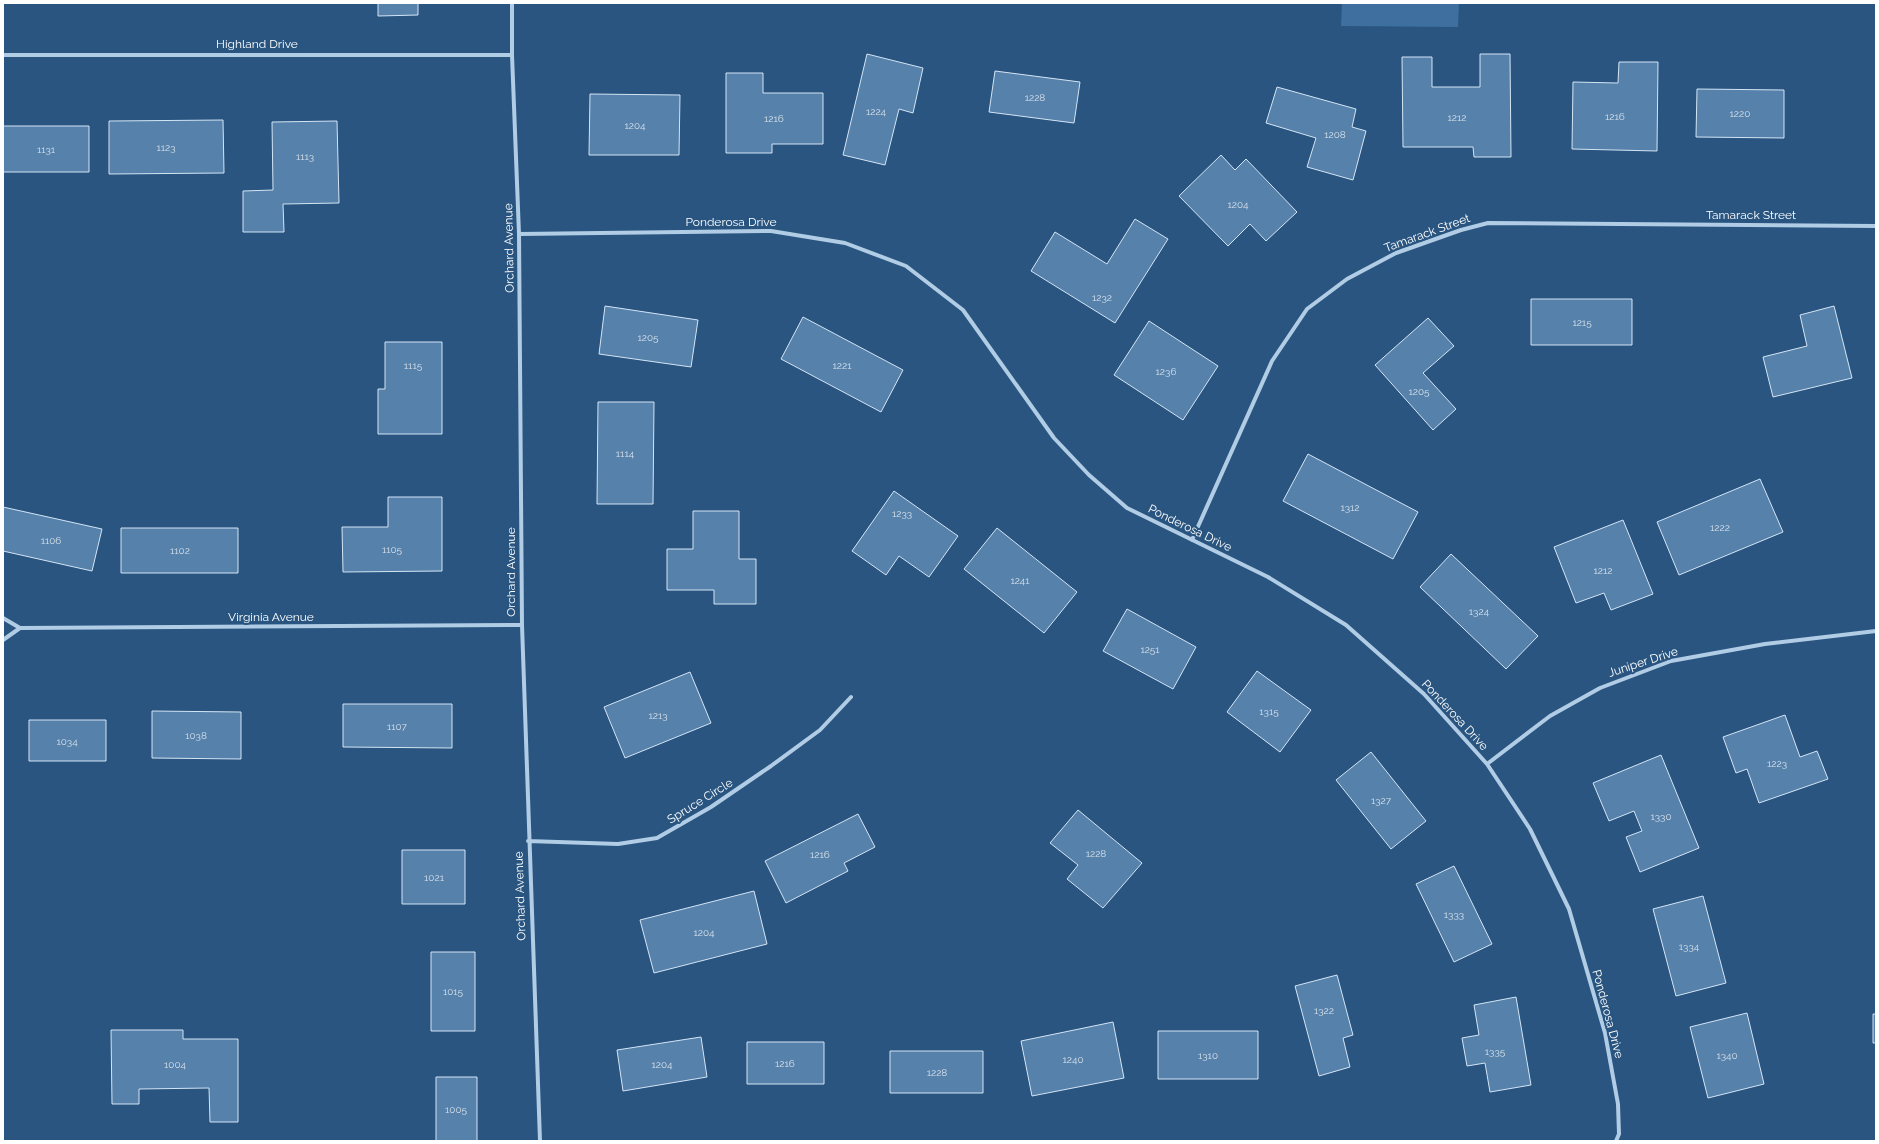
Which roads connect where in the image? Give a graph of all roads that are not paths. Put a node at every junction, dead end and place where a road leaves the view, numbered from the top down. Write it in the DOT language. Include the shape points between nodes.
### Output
graph roads {
  1 [pos="512,3"];
  2 [pos="3,55"];
  3 [pos="512,55"];
  4 [pos="1876,226"];
  5 [pos="519,234"];
  6 [pos="1192,540"];
  7 [pos="3,618"];
  8 [pos="522,626"];
  9 [pos="20,628"];
  10 [pos="1876,631"];
  11 [pos="3,640"];
  12 [pos="851,697"];
  13 [pos="1487,764"];
  14 [pos="528,841"];
  15 [pos="540,1141"];
  16 [pos="1616,1141"];
  1 -- 3 [label="street, Orchard Avenue"];
  2 -- 3 [label="street, Highland Drive"];
  3 -- 5 [label="street, Orchard Avenue"];
  4 -- 6 [label="street, Tamarack Street" via="1488,224 1460,230 1396,253 1347,278 1307,309 1272,361"];
  5 -- 6 [label="street, Ponderosa Drive" via="771,230 845,243 906,266 963,310 1054,438 1089,475 1126,508"];
  5 -- 8 [label="street, Orchard Avenue"];
  6 -- 13 [label="street, Ponderosa Drive" via="1268,576 1346,626 1424,694"];
  7 -- 9 [label="street"];
  8 -- 9 [label="street, Virginia Avenue"];
  8 -- 14 [label="street, Orchard Avenue"];
  9 -- 11 [label="street"];
  10 -- 13 [label="street, Juniper Drive" via="1765,644 1671,661 1600,688 1550,716"];
  12 -- 14 [label="street, Spruce Circle" via="820,730 771,766 711,807 657,838 618,844"];
  13 -- 16 [label="street, Ponderosa Drive" via="1530,828 1568,909 1605,1033 1618,1104 1619,1134"];
  14 -- 15 [label="street, Orchard Avenue"];
}
